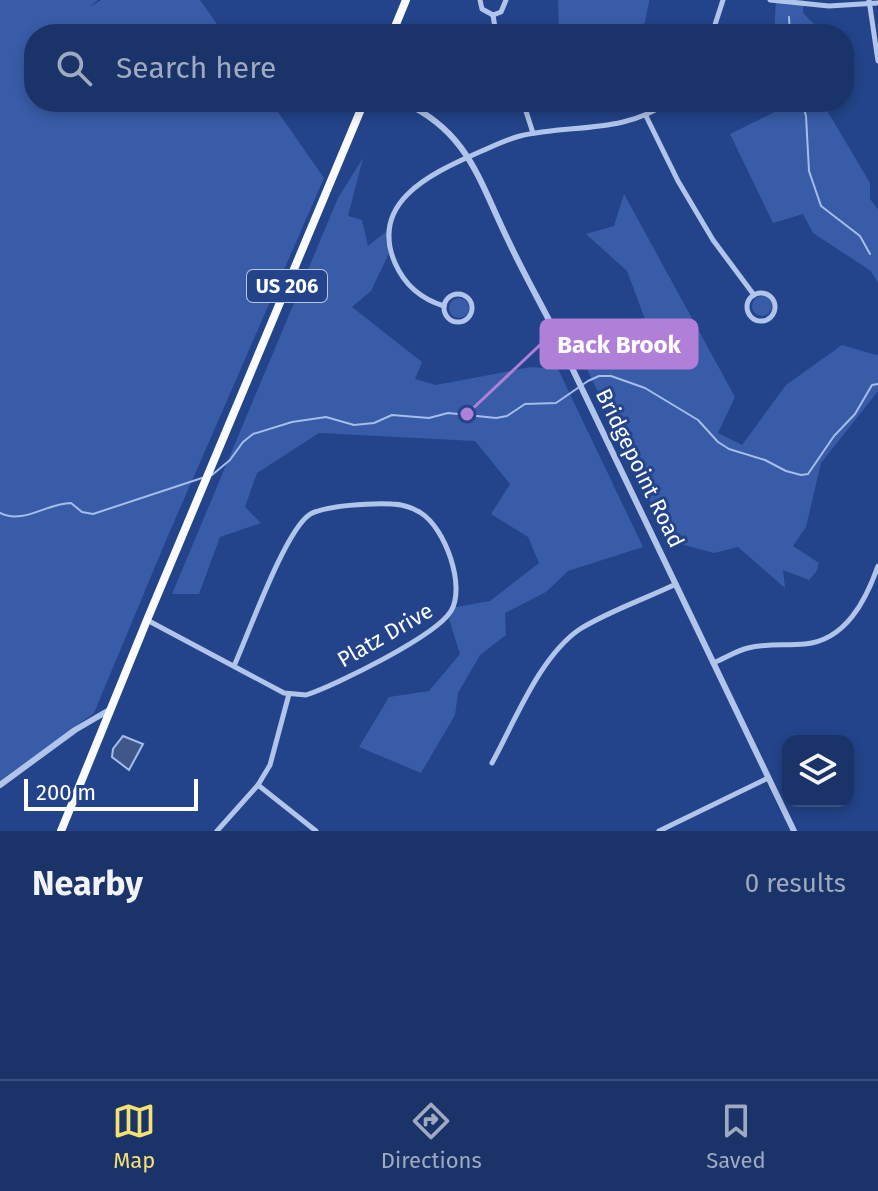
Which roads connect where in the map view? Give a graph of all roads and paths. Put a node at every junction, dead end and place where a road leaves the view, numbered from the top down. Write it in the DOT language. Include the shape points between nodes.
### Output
graph roads {
  1 [pos="406,0"];
  2 [pos="480,0"];
  3 [pos="506,0"];
  4 [pos="723,0"];
  5 [pos="770,0"];
  6 [pos="869,2"];
  7 [pos="878,3"];
  8 [pos="493,15"];
  9 [pos="396,24"];
  10 [pos="494,24"];
  11 [pos="715,24"];
  12 [pos="878,61"];
  13 [pos="360,112"];
  14 [pos="420,112"];
  15 [pos="526,112"];
  16 [pos="652,112"];
  17 [pos="646,116"];
  18 [pos="533,133"];
  19 [pos="469,157"];
  20 [pos="754,295"];
  21 [pos="444,306"];
  22 [pos="878,566"];
  23 [pos="676,584"];
  24 [pos="147,620"];
  25 [pos="713,663"];
  26 [pos="234,666"];
  27 [pos="289,694"];
  28 [pos="111,709"];
  29 [pos="492,763"];
  30 [pos="768,778"];
  31 [pos="0,785"];
  32 [pos="258,785"];
  33 [pos="61,831"];
  34 [pos="217,831"];
  35 [pos="316,831"];
  36 [pos="659,831"];
  37 [pos="794,831"];
  1 -- 9 [label="highway"];
  2 -- 8 [label="street" via="482,9"];
  3 -- 8 [label="street" via="501,12"];
  4 -- 11 [label="street"];
  5 -- 6 [label="street" via="811,5"];
  6 -- 7 [label="street"];
  6 -- 12 [label="street"];
  8 -- 10 [label="street"];
  13 -- 24 [label="highway, US 206"];
  14 -- 19 [label="street, Bridgepoint Road"];
  15 -- 18 [label="street"];
  16 -- 17 [label="street"];
  17 -- 18 [label="street" via="616,125"];
  17 -- 20 [label="street" via="713,240"];
  18 -- 19 [label="street"];
  19 -- 21 [label="street" via="413,188 391,223 390,247 401,275 420,296"];
  19 -- 23 [label="street, Bridgepoint Road"];
  20 -- 20 [label="street" via="748,301 750,314 761,321 770,318 774,301 763,293"];
  21 -- 21 [label="street" via="446,316 458,323 472,311 471,302 461,294"];
  22 -- 25 [label="street" via="854,615 833,635 804,644 747,648"];
  23 -- 25 [label="street, Bridgepoint Road"];
  23 -- 29 [label="street" via="586,626 564,643 537,680"];
  24 -- 26 [label="street"];
  24 -- 28 [label="highway, US 206"];
  25 -- 30 [label="street, Bridgepoint Road"];
  26 -- 27 [label="street"];
  26 -- 27 [label="street, Platz Drive" via="291,535 309,515 324,509 393,504 421,513 434,526 456,571 450,613 432,631 318,691"];
  27 -- 32 [label="street" via="270,765"];
  28 -- 31 [label="street"];
  28 -- 33 [label="highway, US 206"];
  30 -- 36 [label="street"];
  30 -- 37 [label="street, Bridgepoint Road"];
  32 -- 34 [label="street"];
  32 -- 35 [label="street"];
}
